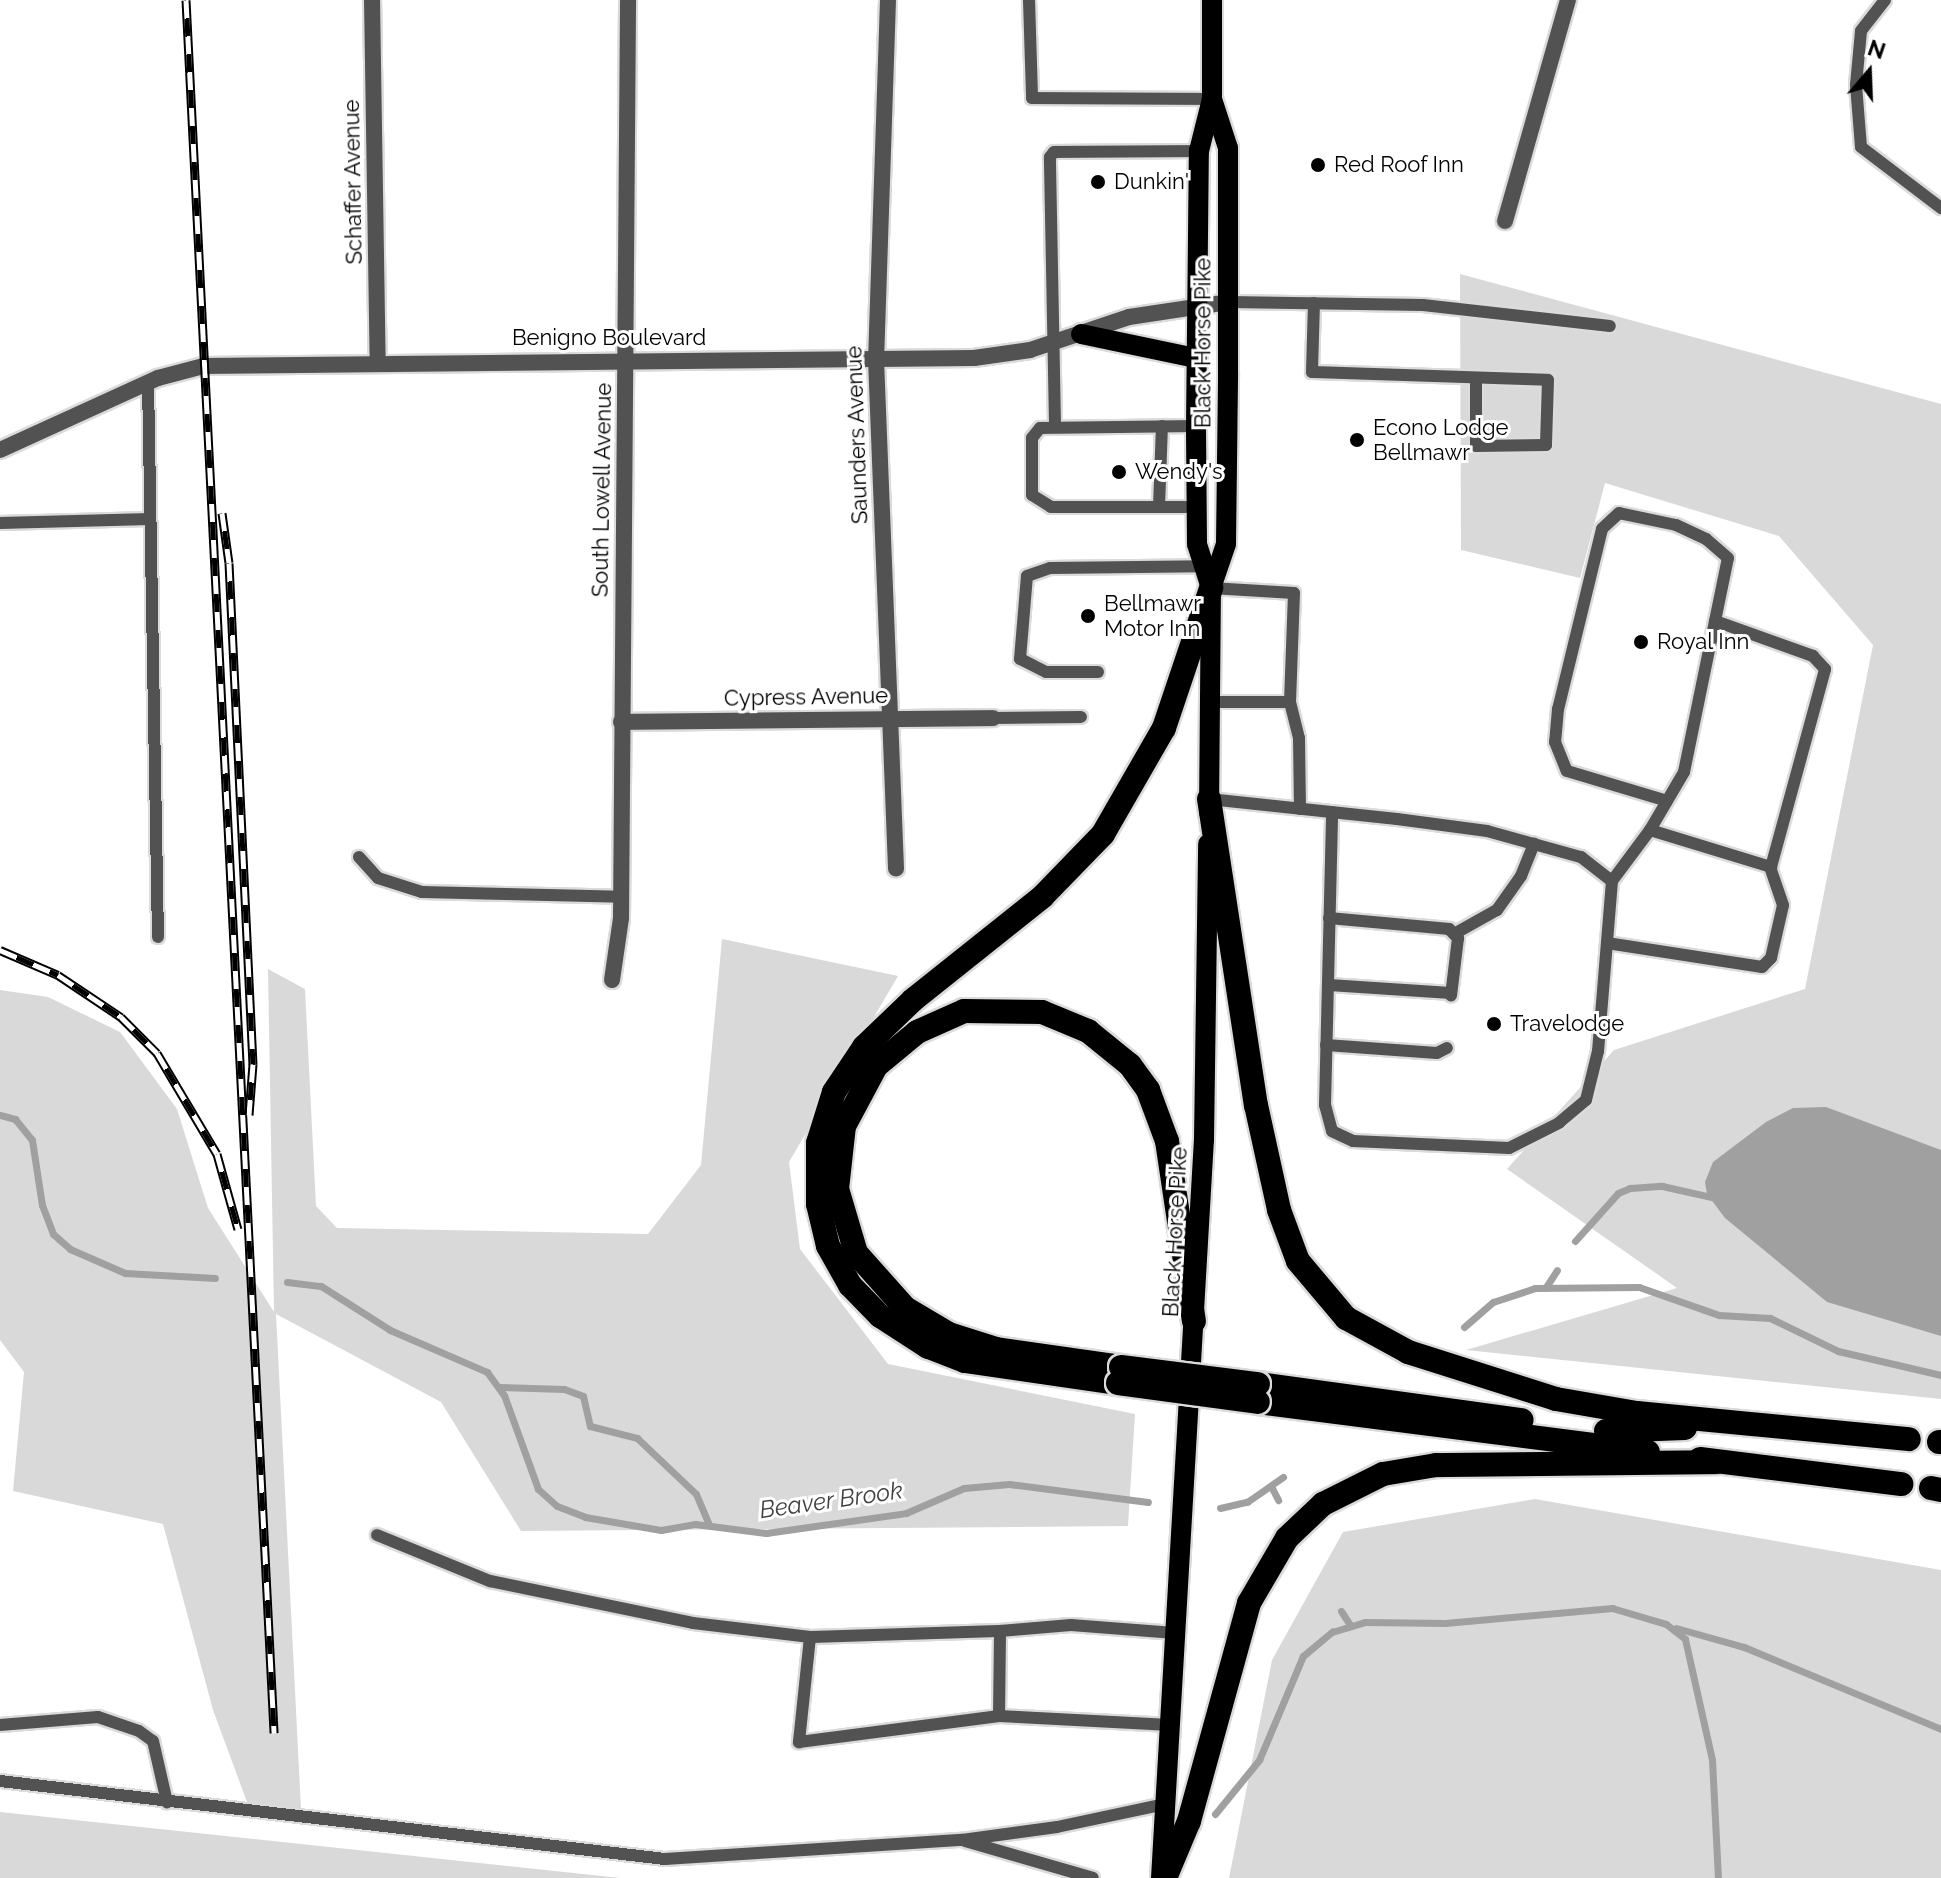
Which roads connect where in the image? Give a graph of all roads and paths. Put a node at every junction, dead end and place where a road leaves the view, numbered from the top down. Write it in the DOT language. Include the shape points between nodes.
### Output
graph roads {
  1 [pos="372,0"];
  2 [pos="628,0"];
  3 [pos="888,0"];
  4 [pos="1029,0"];
  5 [pos="1212,0"];
  6 [pos="1568,0"];
  7 [pos="1885,0"];
  8 [pos="1212,99"];
  9 [pos="1199,151"];
  10 [pos="1941,208"];
  11 [pos="1505,221"];
  12 [pos="1228,302"];
  13 [pos="1314,303"];
  14 [pos="1197,305"];
  15 [pos="1610,326"];
  16 [pos="1081,334"];
  17 [pos="1055,343"];
  18 [pos="1196,358"];
  19 [pos="876,359"];
  20 [pos="627,360"];
  21 [pos="378,362"];
  22 [pos="1476,379"];
  23 [pos="148,382"];
  24 [pos="1055,424"];
  25 [pos="1162,426"];
  26 [pos="1196,426"];
  27 [pos="0,450"];
  28 [pos="1159,507"];
  29 [pos="1197,507"];
  30 [pos="150,519"];
  31 [pos="0,523"];
  32 [pos="1207,577"];
  33 [pos="1715,621"];
  34 [pos="1098,672"];
  35 [pos="1211,702"];
  36 [pos="1290,702"];
  37 [pos="1081,717"];
  38 [pos="889,718"];
  39 [pos="993,718"];
  40 [pos="621,722"];
  41 [pos="1209,799"];
  42 [pos="1667,801"];
  43 [pos="1300,809"];
  44 [pos="1332,812"];
  45 [pos="1650,830"];
  46 [pos="1534,844"];
  47 [pos="359,857"];
  48 [pos="1770,867"];
  49 [pos="896,869"];
  50 [pos="1612,881"];
  51 [pos="621,897"];
  52 [pos="1329,918"];
  53 [pos="1454,934"];
  54 [pos="158,937"];
  55 [pos="1607,943"];
  56 [pos="612,980"];
  57 [pos="1329,985"];
  58 [pos="1326,1045"];
  59 [pos="1447,1048"];
  60 [pos="1194,1321"];
  61 [pos="1120,1375"];
  62 [pos="1258,1393"];
  63 [pos="1747,1422"];
  64 [pos="1909,1439"];
  65 [pos="1716,1462"];
  66 [pos="1901,1484"];
  67 [pos="377,1535"];
  68 [pos="1000,1631"];
  69 [pos="1175,1633"];
  70 [pos="810,1637"];
  71 [pos="999,1716"];
  72 [pos="0,1725"];
  73 [pos="1170,1725"];
  74 [pos="0,1781"];
  75 [pos="167,1802"];
  76 [pos="1165,1804"];
  77 [pos="962,1840"];
  78 [pos="1093,1878"];
  79 [pos="1163,1878"];
  1 -- 21 [label="street, Schaffer Avenue"];
  2 -- 20 [label="street, South Lowell Avenue"];
  3 -- 19 [label="street, Saunders Avenue"];
  4 -- 8 [label="lane" via="1032,98"];
  5 -- 8 [label="main road, Black Horse Pike"];
  6 -- 11 [label="street"];
  7 -- 10 [label="lane" via="1861,31 1856,85 1861,147"];
  8 -- 9 [label="main road, Black Horse Pike"];
  8 -- 12 [label="main road, Black Horse Pike" via="1228,148"];
  9 -- 14 [label="main road, Black Horse Pike"];
  9 -- 17 [label="lane" via="1054,152"];
  12 -- 13 [label="lane"];
  12 -- 14 [label="street, Benigno Boulevard"];
  12 -- 32 [label="main road, Black Horse Pike" via="1226,544"];
  13 -- 15 [label="lane" via="1423,305"];
  13 -- 22 [label="lane" via="1312,372"];
  14 -- 16 [label="street, Benigno Boulevard" via="1129,317"];
  14 -- 18 [label="main road, Black Horse Pike"];
  16 -- 17 [label="street, Benigno Boulevard"];
  16 -- 18 [label="main road"];
  17 -- 19 [label="street, Benigno Boulevard" via="974,358"];
  17 -- 24 [label="lane"];
  18 -- 26 [label="main road, Black Horse Pike"];
  19 -- 20 [label="street, Benigno Boulevard"];
  19 -- 38 [label="street, Saunders Avenue"];
  20 -- 21 [label="street, Benigno Boulevard"];
  20 -- 40 [label="street, South Lowell Avenue"];
  21 -- 23 [label="street, Benigno Boulevard" via="203,366"];
  22 -- 22 [label="lane" via="1548,380 1546,445 1476,446"];
  23 -- 27 [label="street, Benigno Boulevard"];
  23 -- 30 [label="lane"];
  24 -- 25 [label="lane"];
  24 -- 28 [label="lane" via="1040,428 1032,438 1032,495 1039,503"];
  25 -- 26 [label="lane"];
  25 -- 28 [label="lane"];
  26 -- 29 [label="main road, Black Horse Pike"];
  28 -- 29 [label="lane"];
  29 -- 32 [label="main road, Black Horse Pike" via="1197,544"];
  30 -- 31 [label="lane"];
  30 -- 54 [label="lane"];
  32 -- 34 [label="lane" via="1050,568 1027,576 1020,659 1046,672"];
  32 -- 35 [label="main road, Black Horse Pike"];
  32 -- 36 [label="lane" via="1294,593"];
  32 -- 61 [label="highway" via="1176,698 1120,811 1065,877 913,1000 864,1047 827,1108 815,1163 828,1246 850,1285 894,1327 965,1361"];
  33 -- 42 [label="lane" via="1684,772"];
  33 -- 42 [label="lane" via="1728,558 1706,539 1676,525 1619,513 1602,529 1558,709 1555,742 1567,771"];
  33 -- 48 [label="lane" via="1813,656 1825,669"];
  35 -- 36 [label="lane"];
  35 -- 41 [label="main road, Black Horse Pike"];
  36 -- 43 [label="lane" via="1299,738"];
  37 -- 39 [label="lane"];
  38 -- 39 [label="street, Cypress Avenue"];
  38 -- 40 [label="street, Cypress Avenue"];
  38 -- 49 [label="street, Saunders Avenue"];
  40 -- 51 [label="street, South Lowell Avenue"];
  41 -- 43 [label="lane"];
  41 -- 60 [label="main road, Black Horse Pike" via="1204,1140"];
  41 -- 63 [label="highway" via="1264,1150 1288,1237 1328,1302 1364,1330 1408,1352 1556,1399"];
  42 -- 45 [label="lane"];
  43 -- 44 [label="lane"];
  44 -- 46 [label="lane" via="1487,831"];
  44 -- 52 [label="lane"];
  45 -- 48 [label="lane"];
  45 -- 50 [label="lane"];
  46 -- 50 [label="lane" via="1581,857"];
  46 -- 53 [label="lane" via="1521,876 1497,910"];
  47 -- 51 [label="lane" via="378,878 422,892"];
  48 -- 55 [label="lane" via="1783,905 1771,958 1762,967"];
  50 -- 55 [label="lane"];
  51 -- 56 [label="street, South Lowell Avenue"];
  52 -- 53 [label="lane" via="1434,925"];
  52 -- 57 [label="lane"];
  53 -- 57 [label="lane" via="1458,938 1451,994"];
  55 -- 58 [label="lane" via="1598,1051 1586,1100 1559,1123 1509,1148 1353,1141 1332,1131 1325,1105"];
  57 -- 58 [label="lane"];
  58 -- 59 [label="lane" via="1437,1053"];
  60 -- 61 [label="highway" via="1167,1141 1148,1090 1130,1065 1088,1031 1042,1012 964,1011 917,1032 876,1066 844,1126 837,1189 856,1253 905,1308 949,1334"];
  60 -- 69 [label="main road, Black Horse Pike"];
  61 -- 62 [label="highway, bridge"];
  62 -- 63 [label="highway" via="1636,1433"];
  62 -- 65 [label="highway"];
  63 -- 64 [label="highway"];
  65 -- 66 [label="highway"];
  65 -- 79 [label="highway" via="1436,1465 1383,1474 1323,1504 1287,1538 1249,1603 1189,1821"];
  67 -- 70 [label="lane" via="490,1581 693,1623"];
  68 -- 69 [label="lane" via="1071,1625"];
  68 -- 70 [label="lane"];
  68 -- 71 [label="lane"];
  69 -- 73 [label="main road, Black Horse Pike"];
  70 -- 71 [label="lane" via="799,1742"];
  71 -- 73 [label="lane"];
  72 -- 75 [label="lane" via="98,1717 139,1731 153,1741"];
  73 -- 76 [label="main road, Black Horse Pike"];
  74 -- 75 [label="lane"];
  75 -- 77 [label="lane" via="665,1859"];
  76 -- 77 [label="lane"];
  76 -- 79 [label="main road, Black Horse Pike"];
  77 -- 78 [label="lane"];
}
